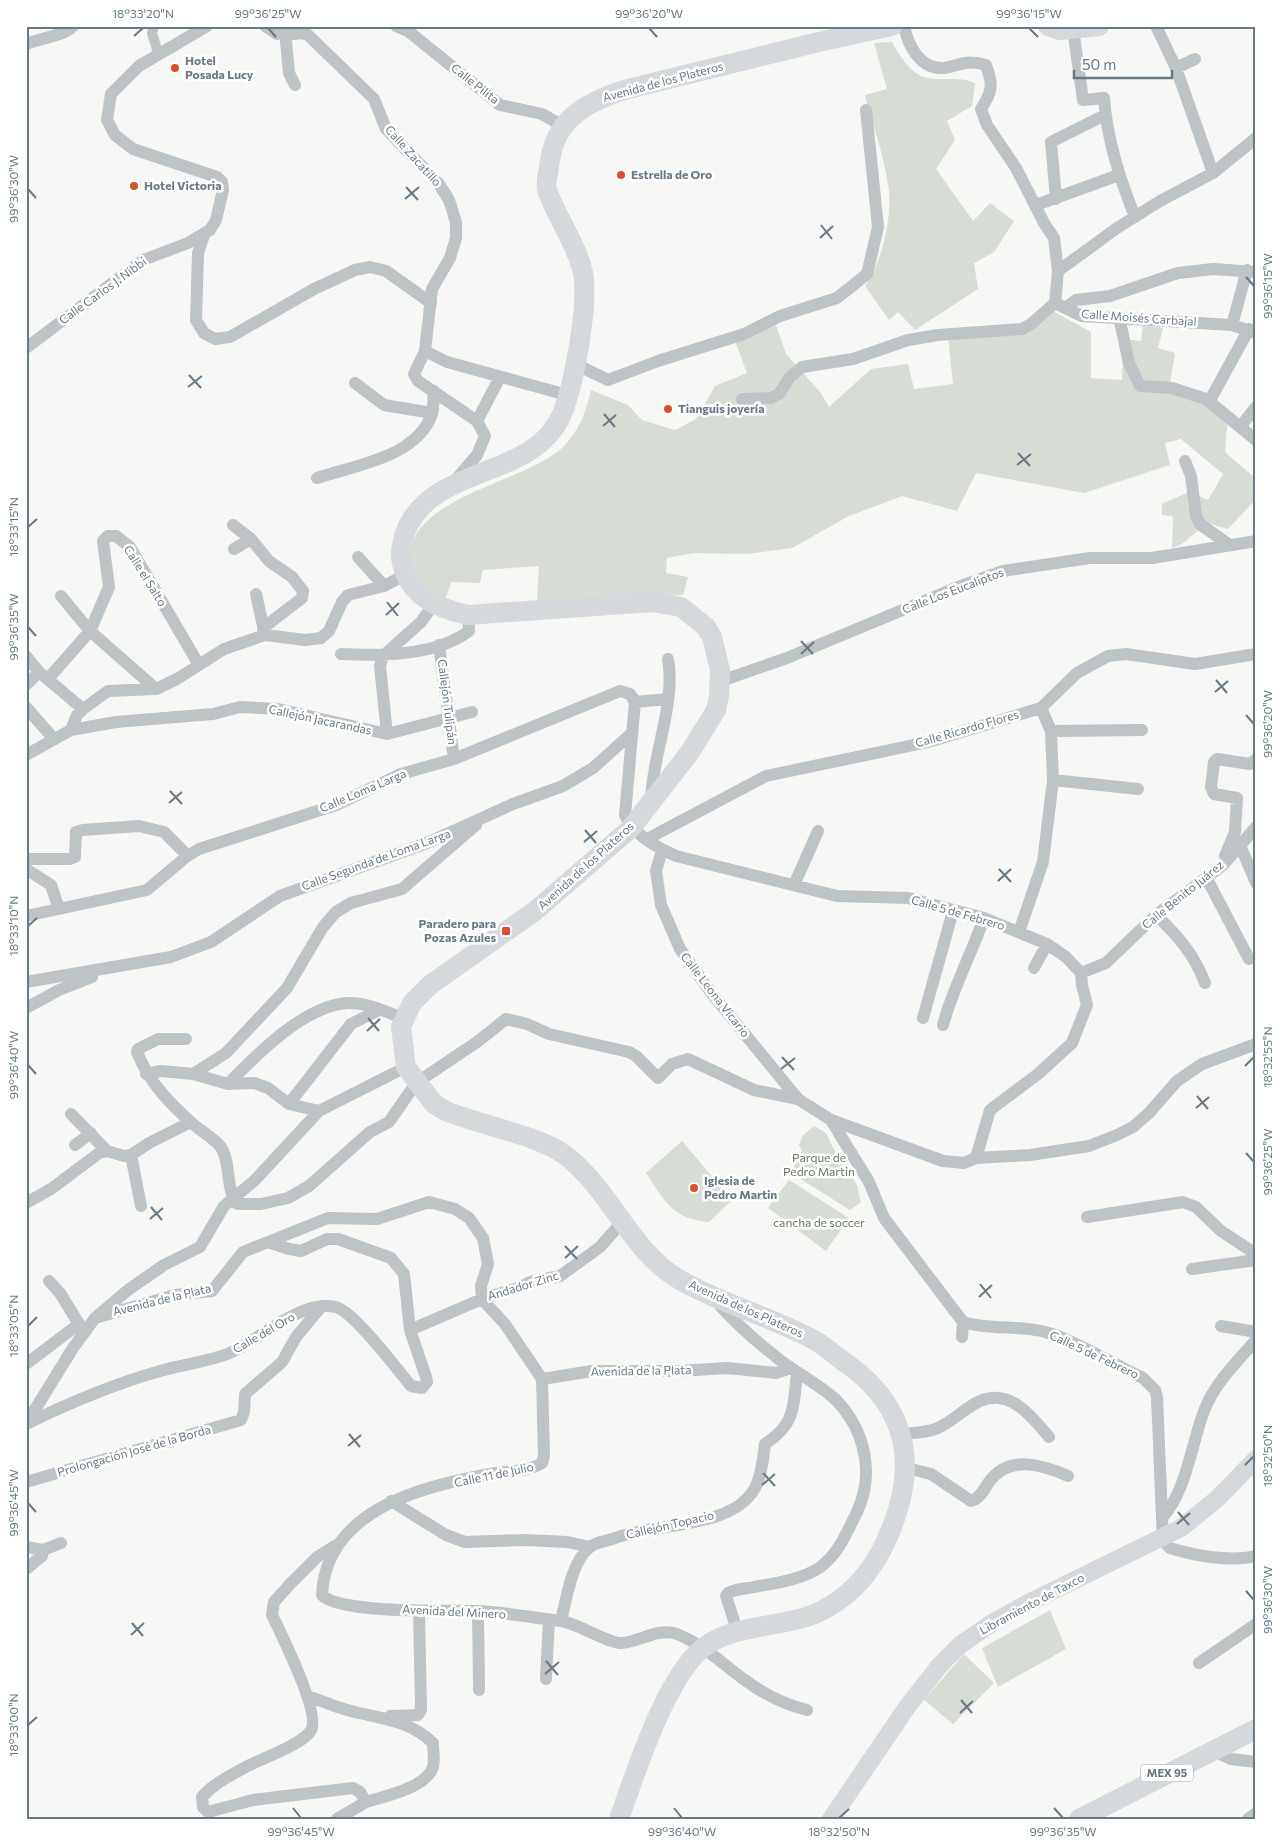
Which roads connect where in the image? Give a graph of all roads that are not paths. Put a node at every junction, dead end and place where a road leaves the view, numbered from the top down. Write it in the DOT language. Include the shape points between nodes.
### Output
graph roads {
  1 [pos="74,26"];
  2 [pos="154,26"];
  3 [pos="207,26"];
  4 [pos="265,26"];
  5 [pos="396,26"];
  6 [pos="892,26"];
  7 [pos="904,26"];
  8 [pos="1048,26"];
  9 [pos="1099,26"];
  10 [pos="1156,26"];
  11 [pos="1073,29"];
  12 [pos="288,31"];
  13 [pos="26,44"];
  14 [pos="158,53"];
  15 [pos="1195,59"];
  16 [pos="1176,68"];
  17 [pos="295,85"];
  18 [pos="866,110"];
  19 [pos="1105,115"];
  20 [pos="563,126"];
  21 [pos="1256,138"];
  22 [pos="1212,173"];
  23 [pos="1119,175"];
  24 [pos="1056,199"];
  25 [pos="1036,206"];
  26 [pos="1135,217"];
  27 [pos="204,235"];
  28 [pos="188,243"];
  29 [pos="198,253"];
  30 [pos="1058,271"];
  31 [pos="1251,271"];
  32 [pos="431,303"];
  33 [pos="1060,305"];
  34 [pos="1118,316"];
  35 [pos="1232,325"];
  36 [pos="1253,331"];
  37 [pos="26,348"];
  38 [pos="425,351"];
  39 [pos="575,364"];
  40 [pos="500,377"];
  41 [pos="355,383"];
  42 [pos="434,390"];
  43 [pos="567,395"];
  44 [pos="742,399"];
  45 [pos="1210,402"];
  46 [pos="1256,407"];
  47 [pos="432,413"];
  48 [pos="477,421"];
  49 [pos="1240,427"];
  50 [pos="1256,440"];
  51 [pos="1185,461"];
  52 [pos="317,478"];
  53 [pos="453,483"];
  54 [pos="233,525"];
  55 [pos="251,539"];
  56 [pos="1256,541"];
  57 [pos="1228,544"];
  58 [pos="234,549"];
  59 [pos="358,557"];
  60 [pos="405,575"];
  61 [pos="384,586"];
  62 [pos="61,596"];
  63 [pos="258,599"];
  64 [pos="433,605"];
  65 [pos="468,623"];
  66 [pos="90,631"];
  67 [pos="264,632"];
  68 [pos="439,645"];
  69 [pos="341,654"];
  70 [pos="1256,654"];
  71 [pos="26,656"];
  72 [pos="383,656"];
  73 [pos="668,659"];
  74 [pos="198,664"];
  75 [pos="44,676"];
  76 [pos="721,681"];
  77 [pos="26,685"];
  78 [pos="156,689"];
  79 [pos="668,699"];
  80 [pos="635,702"];
  81 [pos="26,707"];
  82 [pos="1041,708"];
  83 [pos="82,709"];
  84 [pos="472,712"];
  85 [pos="449,718"];
  86 [pos="71,730"];
  87 [pos="1142,730"];
  88 [pos="1051,731"];
  89 [pos="632,733"];
  90 [pos="387,734"];
  91 [pos="53,738"];
  92 [pos="26,755"];
  93 [pos="454,759"];
  94 [pos="1256,759"];
  95 [pos="1053,780"];
  96 [pos="1138,789"];
  97 [pos="651,799"];
  98 [pos="487,816"];
  99 [pos="1256,827"];
  100 [pos="631,828"];
  101 [pos="818,830"];
  102 [pos="647,839"];
  103 [pos="1240,845"];
  104 [pos="662,850"];
  105 [pos="186,857"];
  106 [pos="26,859"];
  107 [pos="1222,866"];
  108 [pos="26,869"];
  109 [pos="1206,877"];
  110 [pos="1256,883"];
  111 [pos="794,885"];
  112 [pos="59,909"];
  113 [pos="953,911"];
  114 [pos="1156,915"];
  115 [pos="26,916"];
  116 [pos="984,918"];
  117 [pos="1019,932"];
  118 [pos="1047,944"];
  119 [pos="1249,959"];
  120 [pos="1034,968"];
  121 [pos="112,969"];
  122 [pos="1081,973"];
  123 [pos="26,982"];
  124 [pos="1205,983"];
  125 [pos="26,1008"];
  126 [pos="379,1010"];
  127 [pos="403,1018"];
  128 [pos="923,1018"];
  129 [pos="943,1025"];
  130 [pos="186,1040"];
  131 [pos="1256,1044"];
  132 [pos="146,1074"];
  133 [pos="193,1074"];
  134 [pos="411,1075"];
  135 [pos="228,1084"];
  136 [pos="798,1099"];
  137 [pos="289,1104"];
  138 [pos="319,1111"];
  139 [pos="71,1114"];
  140 [pos="831,1120"];
  141 [pos="191,1122"];
  142 [pos="90,1133"];
  143 [pos="75,1145"];
  144 [pos="107,1151"];
  145 [pos="131,1155"];
  146 [pos="976,1158"];
  147 [pos="233,1199"];
  148 [pos="26,1203"];
  149 [pos="141,1206"];
  150 [pos="1087,1218"];
  151 [pos="623,1221"];
  152 [pos="271,1243"];
  153 [pos="1256,1254"];
  154 [pos="1256,1260"];
  155 [pos="1192,1269"];
  156 [pos="49,1281"];
  157 [pos="713,1298"];
  158 [pos="482,1299"];
  159 [pos="322,1306"];
  160 [pos="95,1318"];
  161 [pos="964,1322"];
  162 [pos="1221,1326"];
  163 [pos="82,1327"];
  164 [pos="410,1330"];
  165 [pos="1256,1332"];
  166 [pos="962,1337"];
  167 [pos="1256,1340"];
  168 [pos="26,1364"];
  169 [pos="794,1371"];
  170 [pos="542,1379"];
  171 [pos="26,1424"];
  172 [pos="900,1434"];
  173 [pos="1049,1436"];
  174 [pos="1256,1459"];
  175 [pos="907,1468"];
  176 [pos="1068,1476"];
  177 [pos="26,1482"];
  178 [pos="391,1501"];
  179 [pos="366,1515"];
  180 [pos="1162,1518"];
  181 [pos="1164,1537"];
  182 [pos="61,1543"];
  183 [pos="341,1543"];
  184 [pos="26,1547"];
  185 [pos="590,1547"];
  186 [pos="42,1550"];
  187 [pos="1256,1556"];
  188 [pos="26,1569"];
  189 [pos="419,1611"];
  190 [pos="478,1611"];
  191 [pos="555,1620"];
  192 [pos="1256,1624"];
  193 [pos="738,1633"];
  194 [pos="705,1647"];
  195 [pos="1199,1663"];
  196 [pos="546,1679"];
  197 [pos="480,1690"];
  198 [pos="307,1696"];
  199 [pos="807,1710"];
  200 [pos="381,1716"];
  201 [pos="1256,1729"];
  202 [pos="1212,1750"];
  203 [pos="1256,1762"];
  204 [pos="366,1802"];
  205 [pos="1256,1813"];
  206 [pos="337,1819"];
  207 [pos="619,1819"];
  208 [pos="831,1819"];
  209 [pos="1079,1819"];
  210 [pos="1248,1819"];
  1 -- 13 [label="street" via="62,34"];
  2 -- 14 [label="street" via="152,33"];
  3 -- 14 [label="street"];
  4 -- 12 [label="street" via="277,34"];
  5 -- 20 [label="street, Calle Pilita" via="408,31 500,105 542,114"];
  6 -- 20 [label="main road, Avenida de los Plateros" via="624,90 588,105"];
  7 -- 25 [label="street" via="907,40 918,58 934,67 972,61 986,65 992,81 981,109 986,125 1016,168"];
  8 -- 11 [label="main road" via="1060,30"];
  9 -- 11 [label="main road"];
  10 -- 16 [label="street"];
  11 -- 19 [label="street" via="1083,100 1102,96"];
  12 -- 17 [label="street" via="289,73"];
  12 -- 32 [label="street, Calle Zacatillo" via="308,35 374,99 386,129 439,184 449,200 456,222 456,238 450,258 435,281"];
  14 -- 27 [label="street" via="139,66 111,94 107,120 115,135 133,149 200,170 222,182 216,220"];
  15 -- 16 [label="street"];
  16 -- 22 [label="street"];
  18 -- 39 [label="street" via="878,227 867,274 837,298 780,316 744,334 608,380"];
  19 -- 23 [label="street"];
  19 -- 24 [label="street" via="1051,142"];
  20 -- 39 [label="main road, Avenida de los Plateros" via="553,142 546,188 583,273 582,320"];
  21 -- 22 [label="street"];
  22 -- 26 [label="street"];
  23 -- 24 [label="street"];
  23 -- 26 [label="street"];
  24 -- 25 [label="street"];
  25 -- 30 [label="street" via="1054,238"];
  26 -- 30 [label="street"];
  27 -- 28 [label="street, Calle Carlos J. Nibbi"];
  27 -- 29 [label="street"];
  28 -- 29 [label="street"];
  28 -- 37 [label="street, Calle Carlos J. Nibbi" via="143,260"];
  29 -- 32 [label="street" via="196,320 204,333 215,339 230,337 314,289 355,270 370,267 386,271"];
  30 -- 33 [label="street"];
  31 -- 33 [label="street" via="1213,269 1178,273 1110,296"];
  31 -- 35 [label="street"];
  32 -- 38 [label="street, Calle Zacatillo"];
  33 -- 34 [label="street, Calle Moisés Carbajal" via="1082,316"];
  33 -- 44 [label="street" via="1022,329 908,340 853,359 802,366 772,398"];
  34 -- 35 [label="street, Calle Moisés Carbajal"];
  34 -- 45 [label="street" via="1129,364 1140,386 1172,388"];
  35 -- 36 [label="street, Calle Moisés Carbajal"];
  36 -- 45 [label="street"];
  38 -- 40 [label="street" via="447,362"];
  38 -- 42 [label="street, Calle Zacatillo" via="414,374 418,381"];
  39 -- 43 [label="main road, Avenida de los Plateros"];
  40 -- 43 [label="street"];
  40 -- 48 [label="street"];
  41 -- 47 [label="street" via="384,405"];
  42 -- 47 [label="street"];
  42 -- 48 [label="street, Calle Zacatillo"];
  43 -- 53 [label="main road, Avenida de los Plateros" via="562,414 539,444 511,460"];
  45 -- 49 [label="street"];
  46 -- 49 [label="street"];
  47 -- 52 [label="street" via="414,442 400,451"];
  48 -- 53 [label="street" via="485,436 477,455"];
  49 -- 50 [label="street"];
  51 -- 57 [label="street" via="1200,524"];
  53 -- 60 [label="main road, Avenida de los Plateros" via="412,518 402,543"];
  54 -- 55 [label="street"];
  55 -- 58 [label="street"];
  55 -- 67 [label="street" via="269,561 292,577 303,591 302,598"];
  56 -- 57 [label="street, Calle Los Eucaliptos"];
  57 -- 76 [label="street, Calle Los Eucaliptos" via="1152,558 1090,558 1003,571 787,658"];
  59 -- 61 [label="street"];
  60 -- 61 [label="street"];
  60 -- 64 [label="main road, Avenida de los Plateros" via="414,589"];
  61 -- 67 [label="street" via="348,595 329,631 321,638 305,640"];
  62 -- 66 [label="street"];
  63 -- 67 [label="street"];
  64 -- 65 [label="main road, Avenida de los Plateros"];
  64 -- 72 [label="street" via="421,622"];
  65 -- 68 [label="street" via="461,637"];
  65 -- 76 [label="main road, Avenida de los Plateros" via="622,603 669,603 690,613 706,627 719,656"];
  66 -- 74 [label="street, Calle el Salto" via="109,587 103,541 108,536 116,536 130,547"];
  66 -- 75 [label="street, Calle el Salto"];
  66 -- 78 [label="street"];
  67 -- 74 [label="street"];
  68 -- 72 [label="street"];
  68 -- 85 [label="street, Callejón Tulipán"];
  69 -- 72 [label="street"];
  70 -- 82 [label="street, Calle Ricardo Flores" via="1195,664 1126,654 1108,656 1077,674"];
  71 -- 75 [label="street"];
  72 -- 90 [label="street" via="380,666"];
  73 -- 79 [label="street" via="671,674"];
  74 -- 78 [label="street"];
  75 -- 77 [label="street, Calle el Salto"];
  75 -- 83 [label="street"];
  76 -- 97 [label="main road, Avenida de los Plateros" via="716,710 709,723"];
  78 -- 83 [label="street" via="108,691"];
  79 -- 80 [label="street"];
  79 -- 97 [label="street" via="653,769"];
  80 -- 89 [label="street"];
  80 -- 93 [label="street, Calle Loma Larga" via="630,694 620,691"];
  81 -- 91 [label="street"];
  82 -- 88 [label="street"];
  82 -- 102 [label="street, Calle Ricardo Flores" via="928,742 766,776"];
  83 -- 86 [label="street"];
  84 -- 85 [label="street, Callejón Jacarandas"];
  85 -- 90 [label="street, Callejón Jacarandas"];
  85 -- 93 [label="street, Callejón Tulipán"];
  86 -- 90 [label="street, Callejón Jacarandas" via="116,722 213,714 240,707 278,709"];
  86 -- 91 [label="street, Callejón Jacarandas"];
  87 -- 88 [label="street"];
  88 -- 95 [label="street"];
  89 -- 98 [label="street, Calle Segunda de Loma Larga" via="593,768 563,786"];
  89 -- 100 [label="street" via="625,815"];
  91 -- 92 [label="street, Callejón Jacarandas"];
  93 -- 105 [label="street, Calle Loma Larga" via="401,774 336,805 230,838"];
  94 -- 107 [label="street" via="1250,764 1217,759 1214,762 1211,787 1214,794 1237,798 1235,832"];
  95 -- 96 [label="street"];
  95 -- 117 [label="street" via="1043,862"];
  97 -- 100 [label="main road, Avenida de los Plateros"];
  98 -- 121 [label="street, Calle Segunda de Loma Larga" via="427,843 280,896 211,942 171,957"];
  98 -- 133 [label="street" via="402,889 351,902 336,912 323,927 286,988 226,1053"];
  99 -- 103 [label="street, Calle Benito Juárez"];
  100 -- 102 [label="street, Calle 5 de Febrero"];
  100 -- 127 [label="main road, Avenida de los Plateros" via="535,911 430,985 412,1003"];
  101 -- 111 [label="street"];
  102 -- 104 [label="street, Calle 5 de Febrero"];
  103 -- 107 [label="street, Calle Benito Juárez"];
  103 -- 110 [label="street"];
  104 -- 111 [label="street, Calle 5 de Febrero"];
  104 -- 136 [label="street, Calle Leona Vicario" via="656,871 660,905 680,950"];
  105 -- 106 [label="street" via="164,832 140,826 76,832 74,857 70,859"];
  105 -- 112 [label="street, Calle Loma Larga" via="147,890"];
  107 -- 109 [label="street, Calle Benito Juárez"];
  108 -- 112 [label="street" via="51,885"];
  109 -- 114 [label="street, Calle Benito Juárez"];
  109 -- 119 [label="street"];
  111 -- 113 [label="street, Calle 5 de Febrero" via="837,896 908,898"];
  112 -- 115 [label="street, Calle Loma Larga"];
  113 -- 116 [label="street, Calle 5 de Febrero"];
  113 -- 128 [label="street"];
  114 -- 122 [label="street, Calle Benito Juárez" via="1106,963"];
  114 -- 124 [label="street" via="1184,942 1199,965"];
  116 -- 117 [label="street, Calle 5 de Febrero"];
  116 -- 129 [label="street"];
  117 -- 118 [label="street, Calle 5 de Febrero"];
  118 -- 120 [label="street"];
  118 -- 122 [label="street, Calle 5 de Febrero"];
  121 -- 123 [label="street, Calle Segunda de Loma Larga"];
  121 -- 125 [label="street, Calle Segunda de Loma Larga" via="59,990"];
  122 -- 146 [label="street" via="1087,1005 1072,1043 990,1110"];
  126 -- 127 [label="street"];
  126 -- 135 [label="street" via="346,1003 320,1012 288,1029 260,1051"];
  126 -- 137 [label="street" via="351,1024"];
  127 -- 134 [label="main road" via="401,1027"];
  130 -- 132 [label="street" via="158,1039 138,1049"];
  131 -- 146 [label="street" via="1202,1064 1177,1081 1133,1127 1117,1135 1089,1146 1030,1155"];
  132 -- 133 [label="street" via="161,1071"];
  132 -- 141 [label="street"];
  133 -- 135 [label="street"];
  134 -- 136 [label="street" via="477,1042 506,1019 549,1034 628,1052 658,1078 672,1064 688,1058 754,1090"];
  134 -- 138 [label="street"];
  134 -- 147 [label="street" via="389,1122 370,1132 309,1186 288,1198 261,1204 237,1204"];
  134 -- 151 [label="main road, Avenida de los Plateros" via="434,1104 446,1111 545,1144 562,1153 586,1174"];
  135 -- 137 [label="street" via="254,1083 268,1088"];
  136 -- 140 [label="street"];
  137 -- 138 [label="street"];
  138 -- 147 [label="street" via="277,1158"];
  139 -- 142 [label="street"];
  140 -- 146 [label="street" via="943,1161 964,1163"];
  140 -- 161 [label="street" via="869,1182 884,1218"];
  141 -- 145 [label="street"];
  141 -- 147 [label="street" via="221,1147"];
  142 -- 143 [label="street"];
  142 -- 144 [label="street"];
  144 -- 145 [label="street"];
  144 -- 148 [label="street" via="99,1153 51,1189"];
  145 -- 149 [label="street"];
  147 -- 160 [label="street" via="224,1206 200,1246 164,1265"];
  150 -- 153 [label="street" via="1190,1203 1221,1231"];
  151 -- 157 [label="main road, Avenida de los Plateros" via="666,1270"];
  151 -- 158 [label="street, Andador Zinc" via="600,1247 560,1276 530,1282"];
  152 -- 158 [label="street, Avenida de la Plata" via="328,1218 377,1219 419,1204 438,1204 469,1218 483,1238 488,1264 481,1286"];
  152 -- 160 [label="street, Avenida de la Plata" via="243,1252 212,1291 175,1295"];
  152 -- 164 [label="street" via="289,1250 301,1250 327,1239 338,1239 391,1258 404,1274"];
  154 -- 155 [label="street"];
  156 -- 163 [label="street"];
  157 -- 169 [label="street"];
  157 -- 172 [label="main road, Avenida de los Plateros" via="736,1305 824,1346 856,1369 887,1405"];
  158 -- 164 [label="street, Andador Zinc"];
  158 -- 170 [label="street" via="505,1324"];
  159 -- 164 [label="street" via="337,1307 351,1316 411,1386 422,1388 427,1382 426,1377"];
  159 -- 171 [label="street, Calle del Oro" via="291,1317 230,1353 160,1370"];
  159 -- 177 [label="street, Prolongación José de la Borda" via="296,1337 282,1362 245,1394 241,1420"];
  160 -- 163 [label="street"];
  161 -- 166 [label="street"];
  161 -- 180 [label="street, Calle 5 de Febrero" via="978,1327 1027,1329 1051,1334 1143,1378 1155,1390 1157,1397"];
  162 -- 165 [label="street"];
  163 -- 168 [label="street"];
  163 -- 171 [label="street"];
  167 -- 180 [label="street" via="1212,1393 1174,1503"];
  169 -- 170 [label="street, Avenida de la Plata" via="776,1373 727,1368 592,1371"];
  169 -- 185 [label="street, Callejón Topacio" via="788,1424 765,1444 760,1474 747,1499 736,1508 703,1520 629,1533"];
  169 -- 193 [label="street" via="836,1401 854,1426 864,1450 866,1488 844,1538 821,1566 809,1574 782,1582 728,1593 729,1610"];
  170 -- 178 [label="street, Calle 11 de Julio" via="542,1463 488,1474"];
  172 -- 173 [label="street" via="936,1429 981,1401 994,1398 1006,1399 1024,1408"];
  172 -- 175 [label="main road, Avenida de los Plateros"];
  174 -- 181 [label="main road, Libramiento de Taxco" via="1217,1499"];
  175 -- 176 [label="street" via="931,1474 971,1501 979,1497 992,1479 1017,1464 1047,1467"];
  175 -- 193 [label="main road, Avenida de los Plateros" via="892,1530 861,1580 825,1610"];
  178 -- 179 [label="street, Calle 11 de Julio"];
  178 -- 185 [label="street" via="446,1535 465,1542 526,1540"];
  179 -- 183 [label="street, Avenida del Minero"];
  180 -- 181 [label="street"];
  181 -- 187 [label="street" via="1166,1544 1176,1550 1228,1557"];
  181 -- 208 [label="main road, Libramiento de Taxco" via="1028,1603 960,1645 907,1707"];
  182 -- 186 [label="street"];
  183 -- 189 [label="street, Avenida del Minero" via="322,1586 322,1595 328,1601"];
  183 -- 198 [label="street" via="317,1557 274,1602 272,1615"];
  184 -- 186 [label="street"];
  185 -- 191 [label="street" via="572,1573"];
  186 -- 188 [label="street" via="42,1556"];
  189 -- 190 [label="street, Avenida del Minero"];
  189 -- 200 [label="street" via="421,1710 418,1715"];
  190 -- 191 [label="street, Avenida del Minero"];
  190 -- 197 [label="street"];
  191 -- 194 [label="street, Avenida del Minero" via="571,1622 617,1642 667,1632"];
  191 -- 196 [label="street"];
  192 -- 195 [label="street"];
  193 -- 194 [label="main road, Avenida de los Plateros"];
  194 -- 199 [label="street, Avenida del Minero" via="751,1685 788,1705"];
  194 -- 207 [label="main road, Avenida de los Plateros" via="682,1671 671,1692"];
  198 -- 200 [label="street" via="354,1712"];
  198 -- 204 [label="street" via="314,1719 311,1731 301,1740 250,1764 209,1789 202,1797 203,1807 208,1812 253,1800 353,1788"];
  200 -- 204 [label="street" via="398,1721 433,1743 434,1766 427,1777 412,1786"];
  201 -- 202 [label="main road, MEX 95"];
  202 -- 203 [label="street" via="1231,1759"];
  202 -- 209 [label="main road, MEX 95"];
  204 -- 206 [label="street"];
  205 -- 210 [label="street"];
}
